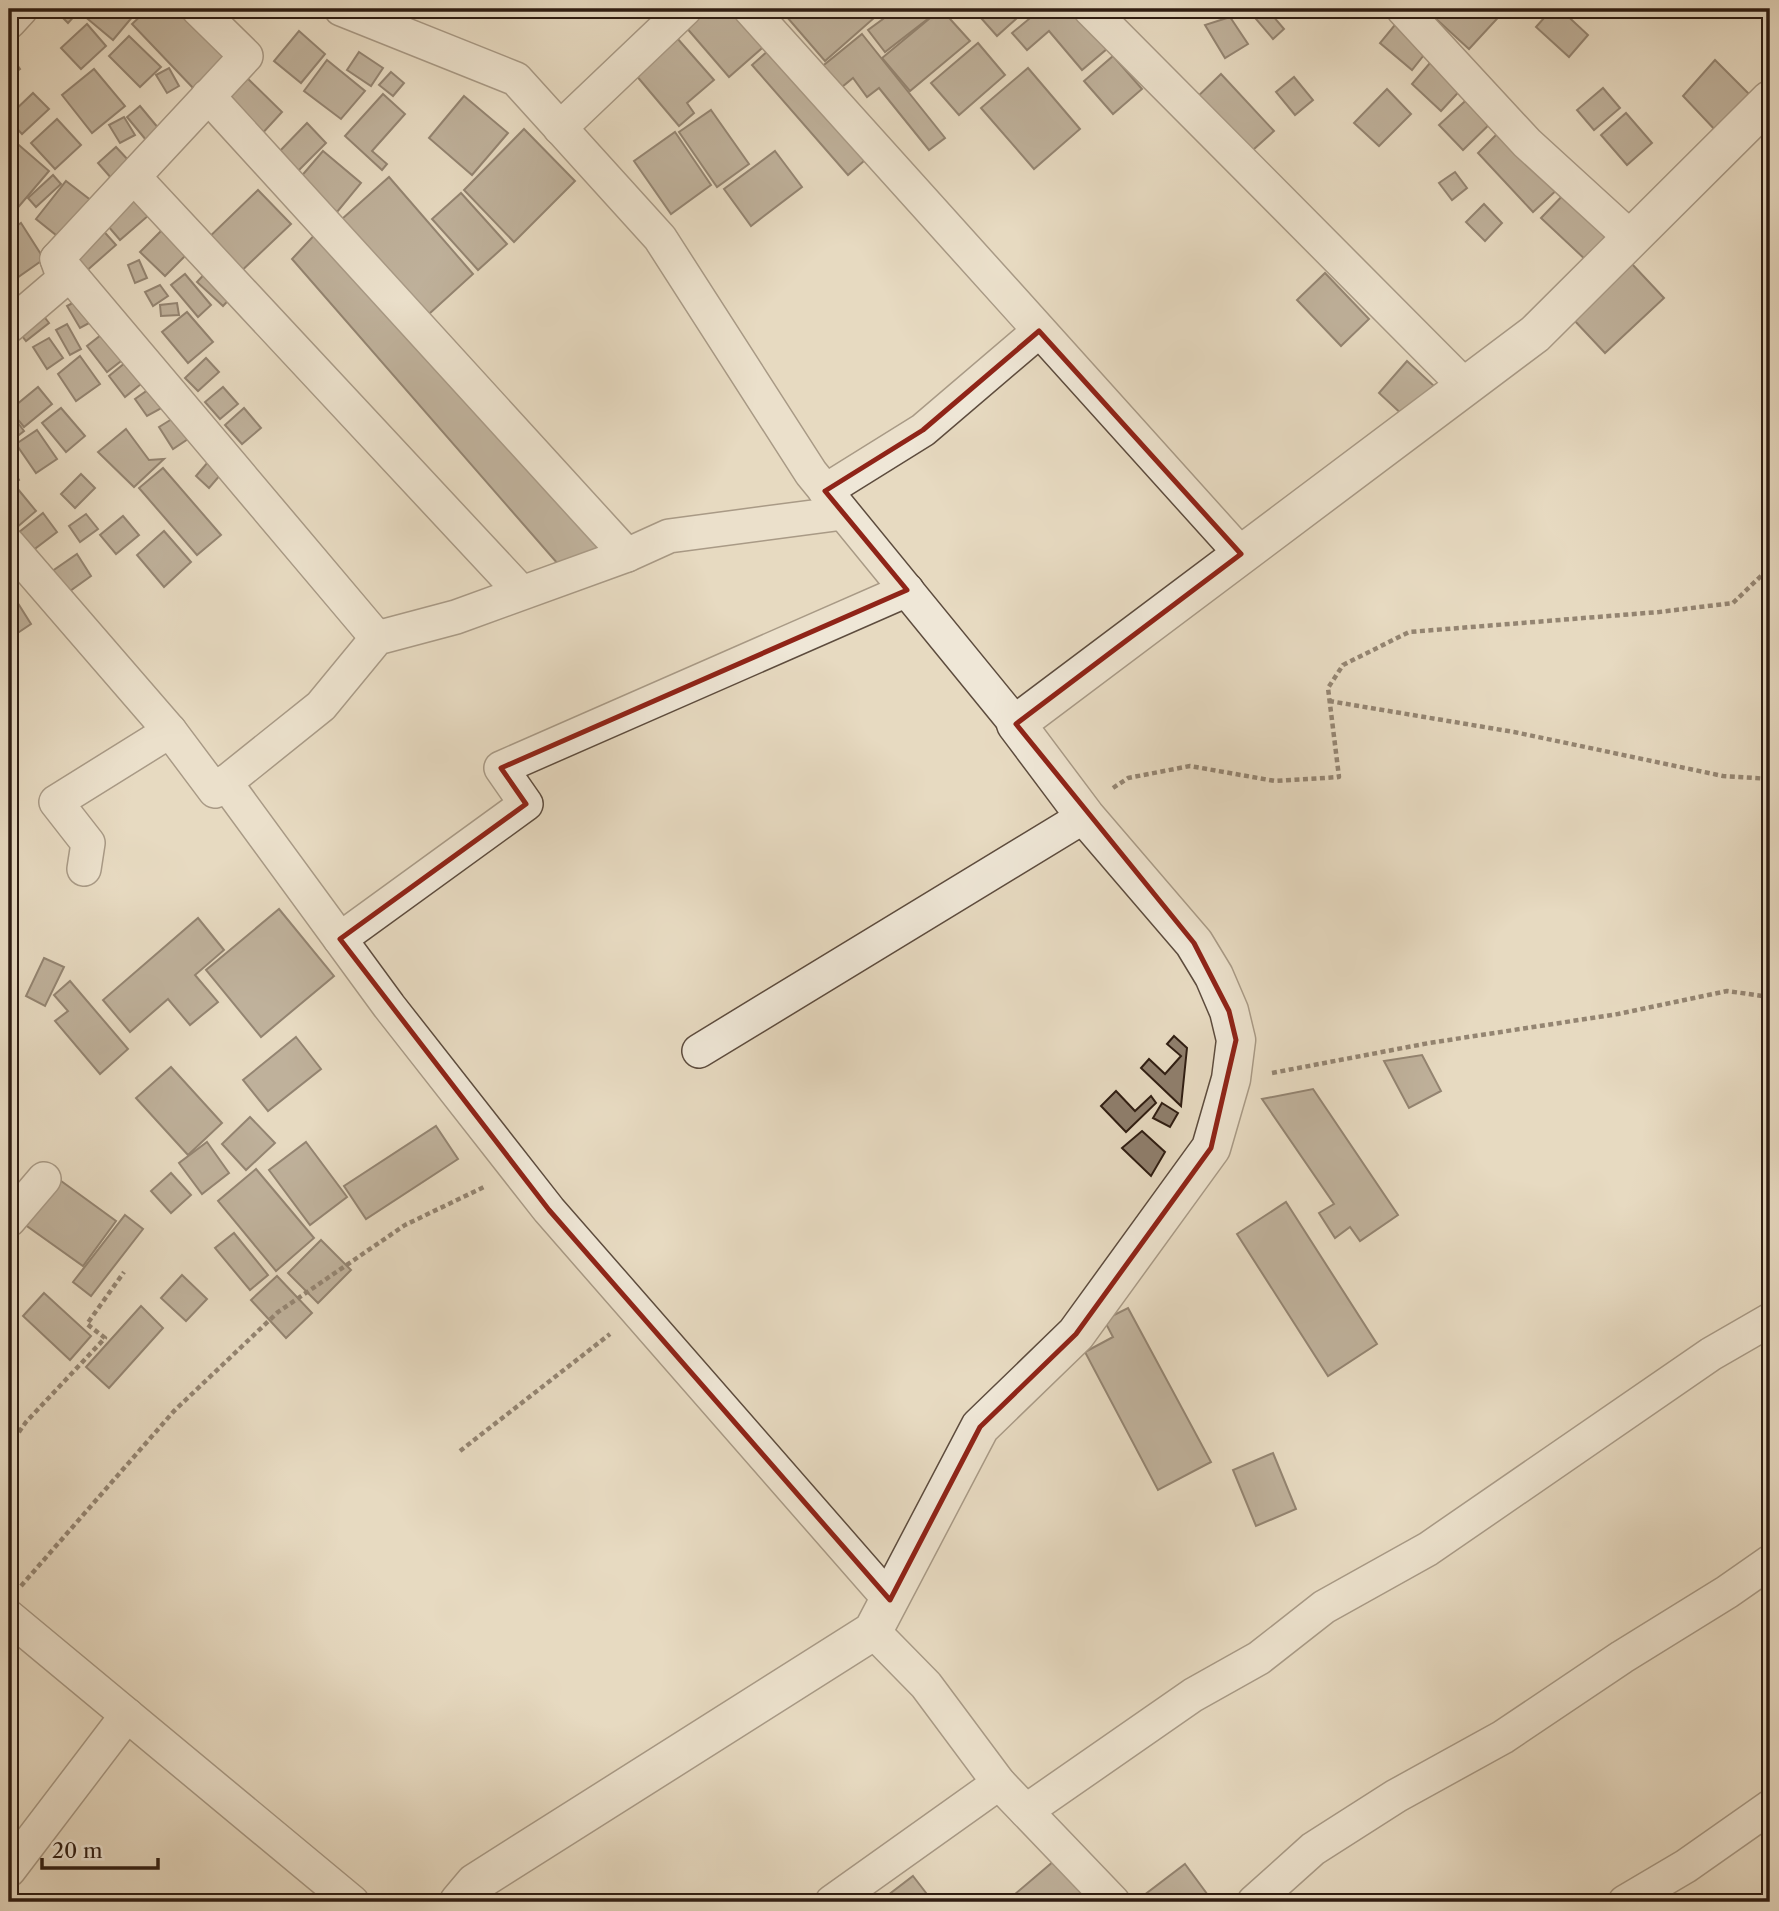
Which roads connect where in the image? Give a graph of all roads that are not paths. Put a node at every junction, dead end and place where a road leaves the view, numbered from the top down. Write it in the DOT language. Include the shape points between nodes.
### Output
graph roads {
  1 [pos="21,9"];
  2 [pos="198,9"];
  3 [pos="341,9"];
  4 [pos="685,9"];
  5 [pos="750,9"];
  6 [pos="1090,9"];
  7 [pos="1403,9"];
  8 [pos="9,22"];
  9 [pos="208,96"];
  10 [pos="1768,107"];
  11 [pos="560,128"];
  12 [pos="134,177"];
  13 [pos="1631,238"];
  14 [pos="57,259"];
  15 [pos="9,326"];
  16 [pos="1039,331"];
  17 [pos="1465,386"];
  18 [pos="834,502"];
  19 [pos="9,545"];
  20 [pos="1241,554"];
  21 [pos="627,555"];
  22 [pos="907,590"];
  23 [pos="521,592"];
  24 [pos="377,638"];
  25 [pos="1016,724"];
  26 [pos="170,731"];
  27 [pos="225,782"];
  28 [pos="1099,807"];
  29 [pos="84,869"];
  30 [pos="340,939"];
  31 [pos="699,1051"];
  32 [pos="44,1179"];
  33 [pos="9,1220"];
  34 [pos="1770,1320"];
  35 [pos="1770,1562"];
  36 [pos="13,1603"];
  37 [pos="881,1616"];
  38 [pos="127,1716"];
  39 [pos="999,1783"];
  40 [pos="1770,1807"];
  41 [pos="1026,1811"];
  42 [pos="9,1870"];
  43 [pos="352,1902"];
  44 [pos="459,1902"];
  45 [pos="832,1902"];
  46 [pos="1113,1902"];
  47 [pos="1254,1902"];
  48 [pos="1625,1902"];
  1 -- 8 [label="street"];
  2 -- 9 [label="street" via="246,56"];
  3 -- 11 [label="street" via="516,79"];
  4 -- 11 [label="street"];
  5 -- 16 [label="street"];
  6 -- 17 [label="street"];
  7 -- 13 [label="street" via="1527,143"];
  9 -- 12 [label="street"];
  9 -- 21 [label="street"];
  10 -- 13 [label="street"];
  11 -- 18 [label="street" via="660,238"];
  12 -- 14 [label="street"];
  12 -- 23 [label="street"];
  13 -- 17 [label="street" via="1535,334"];
  14 -- 15 [label="street" via="64,279"];
  14 -- 24 [label="street"];
  16 -- 18 [label="street"];
  16 -- 20 [label="street"];
  17 -- 20 [label="street"];
  18 -- 21 [label="street" via="670,536"];
  18 -- 22 [label="street"];
  19 -- 26 [label="street"];
  20 -- 25 [label="street"];
  21 -- 23 [label="street"];
  22 -- 25 [label="street"];
  22 -- 30 [label="street" via="501,768 526,804"];
  23 -- 24 [label="street" via="456,617"];
  24 -- 27 [label="street" via="321,706"];
  25 -- 28 [label="street"];
  26 -- 27 [label="street" via="215,791"];
  26 -- 29 [label="street" via="56,802 88,843"];
  27 -- 30 [label="street"];
  28 -- 31 [label="street"];
  28 -- 37 [label="street" via="1214,976 1236,1040 1231,1079 1211,1148 1076,1335 981,1427"];
  30 -- 37 [label="street" via="518,1171 638,1312"];
  32 -- 33 [label="street"];
  34 -- 41 [label="street" via="1711,1354 1428,1549 1324,1607 1259,1658 1193,1695"];
  35 -- 47 [label="street" via="1503,1737 1396,1796 1313,1850"];
  36 -- 38 [label="street"];
  37 -- 39 [label="street"];
  37 -- 44 [label="street" via="475,1882"];
  38 -- 42 [label="street"];
  38 -- 43 [label="street"];
  39 -- 41 [label="street"];
  39 -- 45 [label="street"];
  40 -- 48 [label="street"];
  41 -- 46 [label="street"];
}
